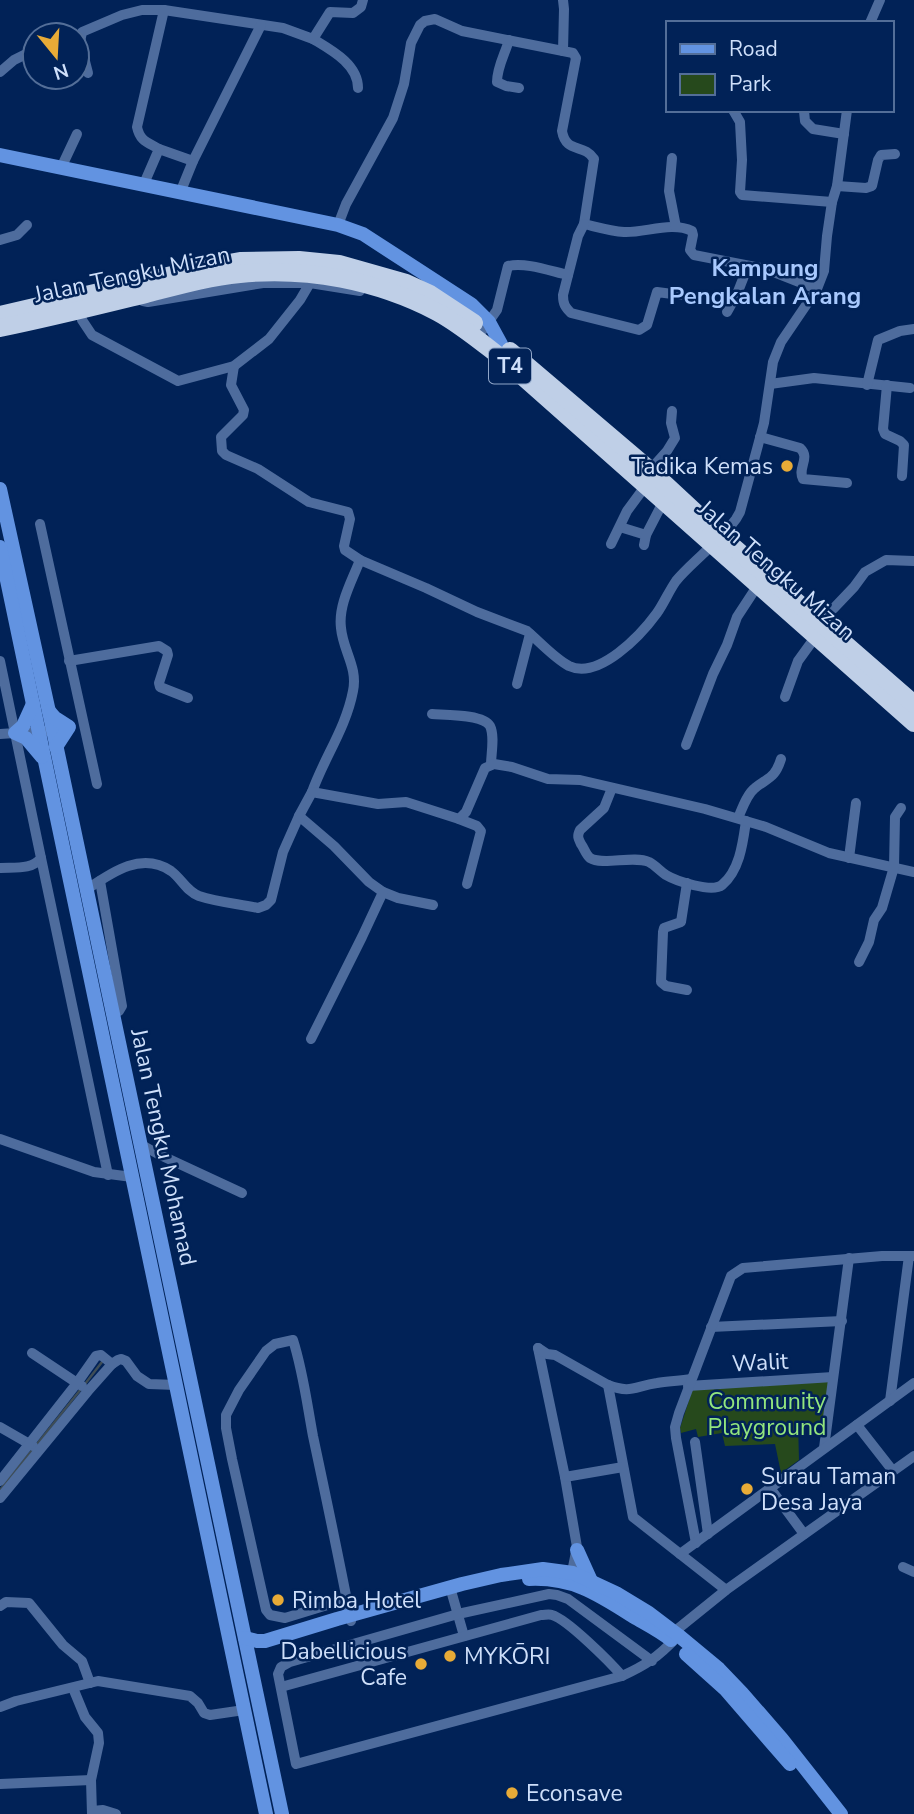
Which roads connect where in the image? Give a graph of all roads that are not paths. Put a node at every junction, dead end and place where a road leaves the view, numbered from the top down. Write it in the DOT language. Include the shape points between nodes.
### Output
graph roads {
  1 [pos="363,0"];
  2 [pos="563,0"];
  3 [pos="880,0"];
  4 [pos="164,10"];
  5 [pos="871,21"];
  6 [pos="261,25"];
  7 [pos="91,28"];
  8 [pos="313,39"];
  9 [pos="509,40"];
  10 [pos="563,51"];
  11 [pos="21,56"];
  12 [pos="0,72"];
  13 [pos="358,88"];
  14 [pos="519,88"];
  15 [pos="734,112"];
  16 [pos="804,112"];
  17 [pos="847,112"];
  18 [pos="77,134"];
  19 [pos="844,134"];
  20 [pos="159,149"];
  21 [pos="895,154"];
  22 [pos="0,155"];
  23 [pos="672,158"];
  24 [pos="193,161"];
  25 [pos="61,168"];
  26 [pos="143,186"];
  27 [pos="837,186"];
  28 [pos="180,193"];
  29 [pos="832,202"];
  30 [pos="584,224"];
  31 [pos="27,225"];
  32 [pos="338,225"];
  33 [pos="676,227"];
  34 [pos="0,240"];
  35 [pos="748,266"];
  36 [pos="568,275"];
  37 [pos="310,283"];
  38 [pos="817,289"];
  39 [pos="680,295"];
  40 [pos="134,297"];
  41 [pos="81,309"];
  42 [pos="727,312"];
  43 [pos="8,316"];
  44 [pos="486,326"];
  45 [pos="914,329"];
  46 [pos="0,330"];
  47 [pos="234,366"];
  48 [pos="771,384"];
  49 [pos="867,385"];
  50 [pos="887,385"];
  51 [pos="909,388"];
  52 [pos="672,411"];
  53 [pos="760,437"];
  54 [pos="650,470"];
  55 [pos="902,476"];
  56 [pos="848,482"];
  57 [pos="0,489"];
  58 [pos="640,492"];
  59 [pos="660,508"];
  60 [pos="40,524"];
  61 [pos="620,527"];
  62 [pos="722,537"];
  63 [pos="611,544"];
  64 [pos="0,547"];
  65 [pos="707,550"];
  66 [pos="360,560"];
  67 [pos="914,561"];
  68 [pos="754,591"];
  69 [pos="818,621"];
  70 [pos="530,634"];
  71 [pos="811,643"];
  72 [pos="0,661"];
  73 [pos="69,662"];
  74 [pos="517,684"];
  75 [pos="785,697"];
  76 [pos="188,698"];
  77 [pos="33,704"];
  78 [pos="914,704"];
  79 [pos="48,710"];
  80 [pos="432,714"];
  81 [pos="914,723"];
  82 [pos="76,726"];
  83 [pos="46,731"];
  84 [pos="15,733"];
  85 [pos="0,734"];
  86 [pos="914,734"];
  87 [pos="686,746"];
  88 [pos="56,747"];
  89 [pos="781,759"];
  90 [pos="45,761"];
  91 [pos="491,765"];
  92 [pos="97,784"];
  93 [pos="612,788"];
  94 [pos="312,792"];
  95 [pos="856,803"];
  96 [pos="901,808"];
  97 [pos="299,816"];
  98 [pos="459,819"];
  99 [pos="742,819"];
  100 [pos="849,858"];
  101 [pos="41,859"];
  102 [pos="894,867"];
  103 [pos="0,868"];
  104 [pos="914,872"];
  105 [pos="100,881"];
  106 [pos="687,883"];
  107 [pos="467,884"];
  108 [pos="86,890"];
  109 [pos="383,892"];
  110 [pos="433,905"];
  111 [pos="859,962"];
  112 [pos="687,989"];
  113 [pos="112,1013"];
  114 [pos="310,1039"];
  115 [pos="0,1139"];
  116 [pos="140,1144"];
  117 [pos="108,1175"];
  118 [pos="132,1177"];
  119 [pos="242,1194"];
  120 [pos="912,1256"];
  121 [pos="849,1258"];
  122 [pos="842,1321"];
  123 [pos="711,1327"];
  124 [pos="32,1353"];
  125 [pos="108,1360"];
  126 [pos="834,1377"];
  127 [pos="690,1383"];
  128 [pos="914,1383"];
  129 [pos="176,1385"];
  130 [pos="608,1385"];
  131 [pos="82,1387"];
  132 [pos="890,1401"];
  133 [pos="858,1424"];
  134 [pos="0,1427"];
  135 [pos="695,1442"];
  136 [pos="35,1447"];
  137 [pos="824,1448"];
  138 [pos="914,1456"];
  139 [pos="623,1467"];
  140 [pos="893,1471"];
  141 [pos="565,1476"];
  142 [pos="4,1483"];
  143 [pos="770,1488"];
  144 [pos="214,1494"];
  145 [pos="0,1498"];
  146 [pos="205,1524"];
  147 [pos="708,1534"];
  148 [pos="804,1534"];
  149 [pos="696,1543"];
  150 [pos="577,1550"];
  151 [pos="680,1555"];
  152 [pos="903,1567"];
  153 [pos="553,1569"];
  154 [pos="914,1572"];
  155 [pos="571,1578"];
  156 [pos="591,1581"];
  157 [pos="451,1590"];
  158 [pos="726,1590"];
  159 [pos="347,1599"];
  160 [pos="0,1606"];
  161 [pos="458,1614"];
  162 [pos="350,1619"];
  163 [pos="464,1636"];
  164 [pos="673,1636"];
  165 [pos="245,1638"];
  166 [pos="652,1661"];
  167 [pos="252,1672"];
  168 [pos="622,1676"];
  169 [pos="90,1683"];
  170 [pos="281,1687"];
  171 [pos="72,1688"];
  172 [pos="0,1707"];
  173 [pos="244,1710"];
  174 [pos="90,1780"];
  175 [pos="0,1784"];
  176 [pos="92,1812"];
  177 [pos="116,1814"];
  178 [pos="266,1814"];
  179 [pos="282,1814"];
  180 [pos="830,1814"];
  181 [pos="841,1814"];
  1 -- 8 [label="street" via="353,13 330,12"];
  2 -- 10 [label="street"];
  3 -- 5 [label="street"];
  4 -- 6 [label="street"];
  4 -- 7 [label="street" via="142,10"];
  4 -- 20 [label="street" via="137,127 142,139"];
  6 -- 8 [label="street"];
  6 -- 24 [label="street"];
  8 -- 13 [label="street" via="344,60 356,76"];
  9 -- 10 [label="street"];
  9 -- 14 [label="street" via="496,78"];
  9 -- 32 [label="street" via="462,31 435,19 420,25 411,43 393,118"];
  10 -- 30 [label="street" via="576,58 564,139 594,159"];
  11 -- 12 [label="street"];
  15 -- 29 [label="street" via="740,122 742,195"];
  16 -- 19 [label="street" via="813,129"];
  17 -- 19 [label="street"];
  18 -- 25 [label="street"];
  19 -- 27 [label="street"];
  20 -- 24 [label="street"];
  20 -- 26 [label="street"];
  21 -- 27 [label="street" via="881,155 872,186"];
  22 -- 25 [label="main road"];
  23 -- 33 [label="street" via="669,191"];
  24 -- 28 [label="street"];
  25 -- 26 [label="main road"];
  26 -- 28 [label="main road"];
  27 -- 29 [label="street"];
  28 -- 32 [label="main road"];
  29 -- 38 [label="street" via="824,271"];
  30 -- 33 [label="street" via="625,232"];
  30 -- 36 [label="street"];
  31 -- 34 [label="street" via="17,235"];
  32 -- 44 [label="main road" via="363,233 471,304"];
  33 -- 35 [label="street" via="692,231 690,250 694,255"];
  35 -- 38 [label="street"];
  35 -- 42 [label="street"];
  36 -- 39 [label="street" via="563,302 570,313 632,329 647,325 657,292"];
  36 -- 44 [label="street" via="508,266 497,310"];
  37 -- 40 [label="street" via="253,284 148,302"];
  37 -- 47 [label="street" via="269,339"];
  37 -- 58 [label="street" via="390,300 447,327 526,389"];
  38 -- 48 [label="street" via="781,342"];
  40 -- 41 [label="highway, Jalan Tengku Mizan / T4"];
  40 -- 81 [label="highway, Jalan Tengku Mizan / T4" via="240,274 274,272 353,281 439,313 503,359"];
  41 -- 43 [label="highway, Jalan Tengku Mizan / T4"];
  41 -- 47 [label="street" via="92,335 174,380"];
  43 -- 44 [label="highway, Jalan Tengku Mizan / T4" via="202,268 240,261 299,260 339,264 406,283"];
  43 -- 46 [label="highway, Jalan Tengku Mizan / T4"];
  44 -- 54 [label="highway, Jalan Tengku Mizan / T4" via="501,344"];
  45 -- 49 [label="street" via="878,341"];
  47 -- 66 [label="street" via="231,385 244,410 221,437 222,451 309,502 348,512 345,550"];
  48 -- 49 [label="street" via="814,378"];
  48 -- 53 [label="street"];
  49 -- 50 [label="street"];
  50 -- 51 [label="street"];
  50 -- 55 [label="street" via="883,429 904,445"];
  52 -- 54 [label="street" via="675,438"];
  53 -- 56 [label="street" via="800,448 805,456 800,473 803,479"];
  53 -- 62 [label="street" via="740,512"];
  54 -- 62 [label="highway, Jalan Tengku Mizan / T4"];
  57 -- 79 [label="main road, Jalan Tengku Mohamad"];
  58 -- 59 [label="street"];
  58 -- 61 [label="street"];
  59 -- 61 [label="street" via="645,540"];
  59 -- 65 [label="street"];
  60 -- 73 [label="street"];
  61 -- 63 [label="street"];
  62 -- 69 [label="highway, Jalan Tengku Mizan / T4"];
  64 -- 77 [label="main road, Jalan Tengku Mohamad"];
  65 -- 68 [label="street"];
  65 -- 70 [label="street" via="679,578 654,617 610,660 584,668 568,666"];
  66 -- 70 [label="street"];
  66 -- 94 [label="street" via="341,611 354,689"];
  67 -- 69 [label="street" via="886,560 873,567"];
  68 -- 71 [label="street"];
  68 -- 87 [label="street" via="737,617"];
  69 -- 78 [label="highway, Jalan Tengku Mizan / T4"];
  70 -- 74 [label="street"];
  71 -- 75 [label="street" via="798,661"];
  71 -- 86 [label="street"];
  72 -- 84 [label="street"];
  73 -- 76 [label="street" via="159,646 168,656 160,687"];
  73 -- 82 [label="street"];
  77 -- 83 [label="main road, Jalan Tengku Mohamad"];
  77 -- 84 [label="main road"];
  79 -- 82 [label="main road"];
  79 -- 83 [label="main road, Jalan Tengku Mohamad"];
  80 -- 91 [label="street" via="487,723 492,736"];
  82 -- 83 [label="street"];
  82 -- 88 [label="main road"];
  82 -- 92 [label="street"];
  83 -- 84 [label="street"];
  83 -- 88 [label="main road, Jalan Tengku Mohamad"];
  83 -- 90 [label="main road, Jalan Tengku Mohamad"];
  84 -- 85 [label="street"];
  84 -- 90 [label="main road" via="26,738"];
  84 -- 101 [label="street"];
  88 -- 108 [label="main road, Jalan Tengku Mohamad"];
  89 -- 99 [label="street" via="773,776 751,791"];
  90 -- 118 [label="main road, Jalan Tengku Mohamad"];
  91 -- 93 [label="street"];
  91 -- 98 [label="street" via="485,768"];
  93 -- 99 [label="street"];
  93 -- 106 [label="street" via="604,808 578,834 587,854 595,859 648,861"];
  94 -- 97 [label="street"];
  94 -- 98 [label="street" via="378,804 405,802"];
  95 -- 100 [label="street"];
  96 -- 102 [label="street" via="895,817"];
  97 -- 105 [label="street" via="283,852 271,900 258,908 200,896 156,864 123,868"];
  97 -- 109 [label="street"];
  98 -- 107 [label="street" via="481,831"];
  99 -- 100 [label="street"];
  99 -- 106 [label="street" via="736,866 722,885 713,888"];
  100 -- 102 [label="street"];
  101 -- 103 [label="street" via="34,866"];
  101 -- 117 [label="street"];
  102 -- 104 [label="street"];
  102 -- 111 [label="street"];
  105 -- 108 [label="street"];
  105 -- 113 [label="street" via="122,1006"];
  106 -- 112 [label="street" via="681,922 664,928 661,982"];
  108 -- 113 [label="main road, Jalan Tengku Mohamad"];
  109 -- 110 [label="street"];
  109 -- 114 [label="street"];
  113 -- 116 [label="main road, Jalan Tengku Mohamad"];
  115 -- 117 [label="street"];
  116 -- 119 [label="street"];
  116 -- 144 [label="main road, Jalan Tengku Mohamad"];
  117 -- 118 [label="street"];
  118 -- 129 [label="main road, Jalan Tengku Mohamad"];
  120 -- 121 [label="street"];
  120 -- 132 [label="street"];
  121 -- 122 [label="street"];
  121 -- 123 [label="street" via="738,1270 731,1276"];
  122 -- 123 [label="street"];
  122 -- 126 [label="street"];
  123 -- 127 [label="street"];
  124 -- 131 [label="street"];
  125 -- 129 [label="street" via="126,1361 149,1384"];
  125 -- 131 [label="street"];
  125 -- 131 [label="street" via="96,1356"];
  126 -- 127 [label="street, Walit"];
  126 -- 137 [label="street"];
  127 -- 130 [label="street, Walit" via="653,1383 629,1390"];
  127 -- 149 [label="street" via="675,1427"];
  128 -- 132 [label="street"];
  129 -- 146 [label="main road, Jalan Tengku Mohamad"];
  130 -- 139 [label="street"];
  130 -- 141 [label="street" via="538,1348"];
  131 -- 136 [label="street"];
  132 -- 133 [label="street"];
  133 -- 137 [label="street"];
  133 -- 140 [label="street"];
  134 -- 136 [label="street"];
  135 -- 147 [label="street"];
  136 -- 142 [label="street"];
  137 -- 143 [label="street"];
  138 -- 140 [label="street"];
  139 -- 141 [label="street"];
  139 -- 151 [label="street" via="633,1517"];
  140 -- 148 [label="street"];
  141 -- 150 [label="street"];
  142 -- 145 [label="street"];
  143 -- 147 [label="street"];
  143 -- 148 [label="street"];
  144 -- 146 [label="main road" via="207,1497 210,1510"];
  144 -- 165 [label="main road, Jalan Tengku Mohamad"];
  146 -- 173 [label="main road, Jalan Tengku Mohamad"];
  147 -- 149 [label="street"];
  148 -- 158 [label="street"];
  149 -- 151 [label="street"];
  150 -- 153 [label="main road"];
  150 -- 155 [label="street"];
  150 -- 156 [label="main road"];
  151 -- 158 [label="street"];
  152 -- 154 [label="street"];
  153 -- 155 [label="main road"];
  153 -- 157 [label="main road" via="501,1575"];
  155 -- 156 [label="main road"];
  155 -- 157 [label="main road" via="514,1580"];
  155 -- 164 [label="main road"];
  156 -- 164 [label="main road" via="649,1613"];
  157 -- 161 [label="street"];
  157 -- 162 [label="main road"];
  158 -- 164 [label="street"];
  159 -- 159 [label="street" via="285,1618 266,1610 226,1420 266,1351 275,1344 293,1340"];
  159 -- 162 [label="street"];
  160 -- 169 [label="street" via="29,1603 63,1646 82,1661"];
  161 -- 163 [label="street"];
  161 -- 166 [label="street" via="539,1595 558,1595"];
  161 -- 170 [label="street" via="284,1665 278,1674"];
  162 -- 165 [label="main road" via="265,1641"];
  162 -- 167 [label="main road" via="276,1644 262,1653"];
  163 -- 168 [label="street" via="554,1615"];
  163 -- 170 [label="street"];
  164 -- 166 [label="street"];
  164 -- 180 [label="main road" via="773,1743"];
  164 -- 181 [label="main road" via="719,1669 742,1693"];
  165 -- 167 [label="main road, Jalan Tengku Mohamad"];
  166 -- 168 [label="street"];
  167 -- 179 [label="main road, Jalan Tengku Mohamad"];
  168 -- 170 [label="street" via="296,1764"];
  169 -- 171 [label="street"];
  169 -- 173 [label="street" via="190,1696 210,1715"];
  171 -- 172 [label="street"];
  171 -- 174 [label="street" via="98,1733"];
  173 -- 178 [label="main road, Jalan Tengku Mohamad"];
  174 -- 175 [label="street"];
  174 -- 176 [label="street"];
  176 -- 177 [label="street"];
}
